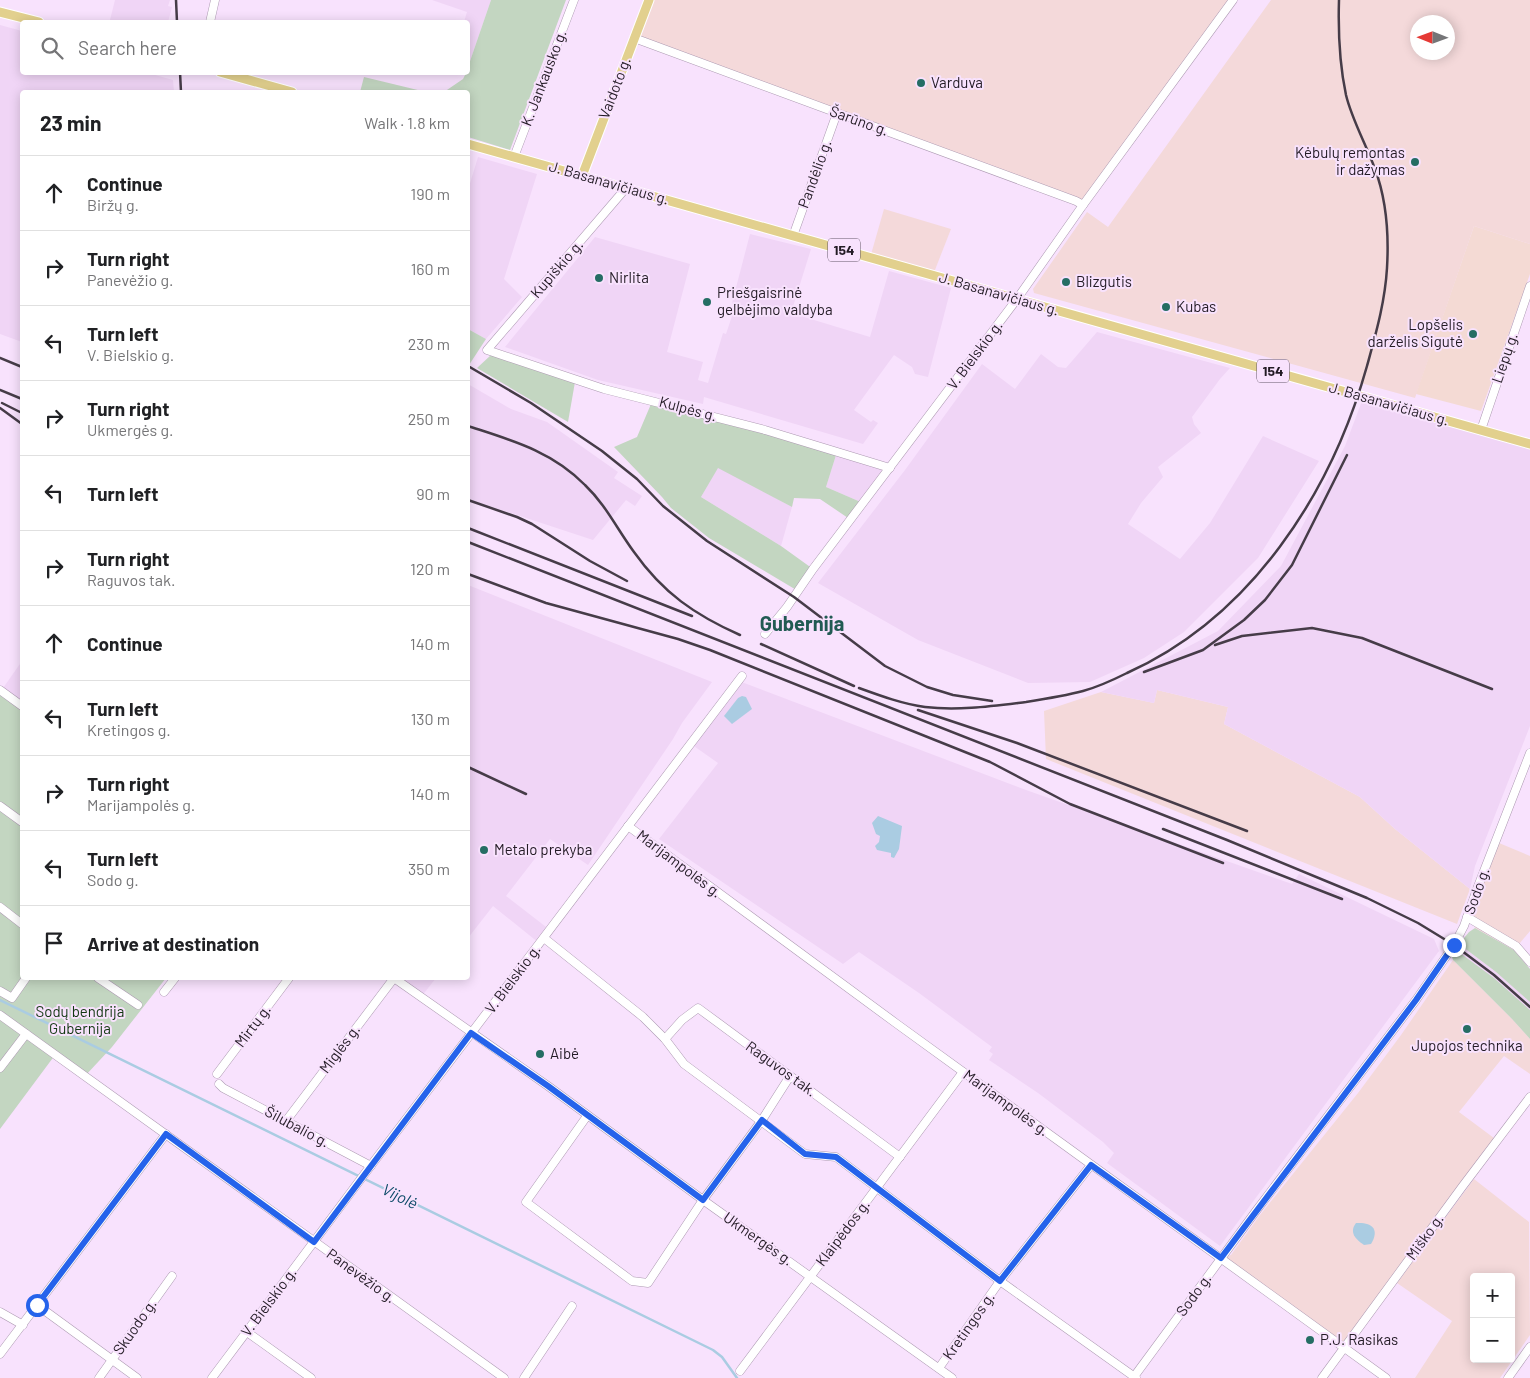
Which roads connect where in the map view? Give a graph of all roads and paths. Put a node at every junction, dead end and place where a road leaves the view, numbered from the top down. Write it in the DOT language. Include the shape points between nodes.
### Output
graph roads {
  1 [pos="215,0"];
  2 [pos="574,0"];
  3 [pos="649,0"];
  4 [pos="1233,0"];
  5 [pos="0,12"];
  6 [pos="31,20"];
  7 [pos="210,20"];
  8 [pos="634,38"];
  9 [pos="231,75"];
  10 [pos="285,90"];
  11 [pos="838,113"];
  12 [pos="470,145"];
  13 [pos="514,157"];
  14 [pos="582,176"];
  15 [pos="626,188"];
  16 [pos="1083,205"];
  17 [pos="794,236"];
  18 [pos="1530,286"];
  19 [pos="1017,299"];
  20 [pos="487,350"];
  21 [pos="1481,430"];
  22 [pos="1530,444"];
  23 [pos="890,468"];
  24 [pos="765,634"];
  25 [pos="742,676"];
  26 [pos="0,690"];
  27 [pos="20,705"];
  28 [pos="1530,753"];
  29 [pos="0,806"];
  30 [pos="20,821"];
  31 [pos="628,826"];
  32 [pos="0,907"];
  33 [pos="1467,917"];
  34 [pos="20,922"];
  35 [pos="544,938"];
  36 [pos="1530,962"];
  37 [pos="25,980"];
  38 [pos="101,980"];
  39 [pos="173,980"];
  40 [pos="288,980"];
  41 [pos="392,980"];
  42 [pos="397,980"];
  43 [pos="0,991"];
  44 [pos="164,992"];
  45 [pos="138,1005"];
  46 [pos="0,1015"];
  47 [pos="471,1033"];
  48 [pos="26,1034"];
  49 [pos="665,1038"];
  50 [pos="0,1068"];
  51 [pos="963,1072"];
  52 [pos="218,1074"];
  53 [pos="790,1076"];
  54 [pos="221,1086"];
  55 [pos="1530,1097"];
  56 [pos="587,1116"];
  57 [pos="762,1120"];
  58 [pos="286,1121"];
  59 [pos="166,1134"];
  60 [pos="900,1157"];
  61 [pos="1091,1165"];
  62 [pos="368,1169"];
  63 [pos="877,1187"];
  64 [pos="703,1200"];
  65 [pos="314,1242"];
  66 [pos="1221,1258"];
  67 [pos="172,1276"];
  68 [pos="811,1276"];
  69 [pos="1000,1281"];
  70 [pos="37,1305"];
  71 [pos="572,1306"];
  72 [pos="0,1312"];
  73 [pos="23,1325"];
  74 [pos="247,1332"];
  75 [pos="1530,1347"];
  76 [pos="1345,1348"];
  77 [pos="0,1354"];
  78 [pos="112,1360"];
  79 [pos="939,1368"];
  80 [pos="740,1371"];
  81 [pos="1134,1377"];
  82 [pos="99,1378"];
  83 [pos="136,1378"];
  84 [pos="212,1378"];
  85 [pos="311,1378"];
  86 [pos="504,1378"];
  87 [pos="524,1378"];
  88 [pos="952,1378"];
  89 [pos="1322,1378"];
  90 [pos="1386,1378"];
  91 [pos="1508,1378"];
  1 -- 7 [label="street"];
  2 -- 13 [label="street, K. Jankausko g."];
  3 -- 8 [label="main road, Vaidoto g."];
  4 -- 16 [label="street, V. Bielskio g."];
  5 -- 6 [label="main road"];
  8 -- 11 [label="street, Šarūno g."];
  8 -- 14 [label="main road, Vaidoto g."];
  9 -- 10 [label="main road"];
  11 -- 16 [label="street, Šarūno g."];
  11 -- 17 [label="street, Pandėlio g."];
  12 -- 13 [label="main road, J. Basanavičiaus g. / 154"];
  13 -- 14 [label="main road, J. Basanavičiaus g. / 154"];
  14 -- 15 [label="main road, J. Basanavičiaus g. / 154"];
  15 -- 17 [label="main road, J. Basanavičiaus g. / 154"];
  15 -- 20 [label="street, Kupiškio g."];
  16 -- 19 [label="street, V. Bielskio g."];
  17 -- 19 [label="main road, J. Basanavičiaus g. / 154"];
  18 -- 21 [label="street, Liepų g."];
  19 -- 21 [label="main road, J. Basanavičiaus g. / 154"];
  19 -- 23 [label="street, V. Bielskio g."];
  20 -- 23 [label="street, Kulpės g." via="604,389 765,430"];
  21 -- 22 [label="main road, J. Basanavičiaus g. / 154"];
  23 -- 24 [label="street, V. Bielskio g."];
  25 -- 31 [label="street, V. Bielskio g."];
  26 -- 27 [label="street"];
  28 -- 33 [label="street, Sodo g."];
  29 -- 30 [label="street"];
  31 -- 35 [label="street, V. Bielskio g."];
  31 -- 51 [label="street, Marijampolės g."];
  32 -- 34 [label="street"];
  33 -- 36 [label="street" via="1516,946"];
  33 -- 66 [label="street, Sodo g." via="1454,945 1416,1000"];
  35 -- 47 [label="street, V. Bielskio g."];
  35 -- 49 [label="street"];
  37 -- 43 [label="street" via="12,998"];
  38 -- 45 [label="street"];
  39 -- 44 [label="street"];
  40 -- 52 [label="street, Mirtų g."];
  41 -- 58 [label="street, Miglės g."];
  42 -- 47 [label="street, Ukmergės g."];
  46 -- 48 [label="street, Panevėžio g."];
  47 -- 56 [label="street, Ukmergės g."];
  47 -- 62 [label="street, V. Bielskio g."];
  48 -- 50 [label="street"];
  48 -- 59 [label="street, Panevėžio g."];
  49 -- 53 [label="street, Raguvos tak." via="698,1008"];
  49 -- 57 [label="street" via="684,1064"];
  51 -- 60 [label="street, Klaipėdos g."];
  51 -- 61 [label="street, Marijampolės g."];
  53 -- 57 [label="street"];
  53 -- 60 [label="street, Raguvos tak."];
  54 -- 58 [label="street, Šilubalio g."];
  55 -- 76 [label="street, Miško g."];
  56 -- 64 [label="street, Ukmergės g."];
  56 -- 64 [label="street" via="526,1202 612,1268 632,1281 648,1283"];
  57 -- 63 [label="street" via="805,1154 836,1157"];
  57 -- 64 [label="street"];
  58 -- 62 [label="street, Šilubalio g."];
  59 -- 65 [label="street, Panevėžio g."];
  59 -- 70 [label="street"];
  60 -- 63 [label="street, Klaipėdos g."];
  61 -- 66 [label="street, Marijampolės g."];
  61 -- 69 [label="street, Kretingos g."];
  62 -- 65 [label="street, V. Bielskio g."];
  63 -- 68 [label="street, Klaipėdos g."];
  63 -- 69 [label="street"];
  64 -- 68 [label="street, Ukmergės g."];
  65 -- 74 [label="street, V. Bielskio g."];
  65 -- 86 [label="street, Panevėžio g."];
  66 -- 76 [label="street, Marijampolės g."];
  66 -- 81 [label="street, Sodo g."];
  67 -- 78 [label="street, Skuodo g."];
  68 -- 79 [label="street, Ukmergės g."];
  68 -- 80 [label="street, Klaipėdos g."];
  69 -- 79 [label="street, Kretingos g."];
  69 -- 81 [label="street"];
  70 -- 73 [label="street"];
  70 -- 78 [label="street"];
  71 -- 87 [label="street"];
  72 -- 73 [label="street"];
  73 -- 77 [label="street"];
  74 -- 84 [label="street, V. Bielskio g."];
  74 -- 85 [label="street"];
  75 -- 91 [label="street"];
  76 -- 89 [label="street, Miško g."];
  76 -- 90 [label="street, Marijampolės g."];
  78 -- 82 [label="street, Skuodo g."];
  78 -- 83 [label="street"];
  79 -- 88 [label="street, Ukmergės g."];
}
